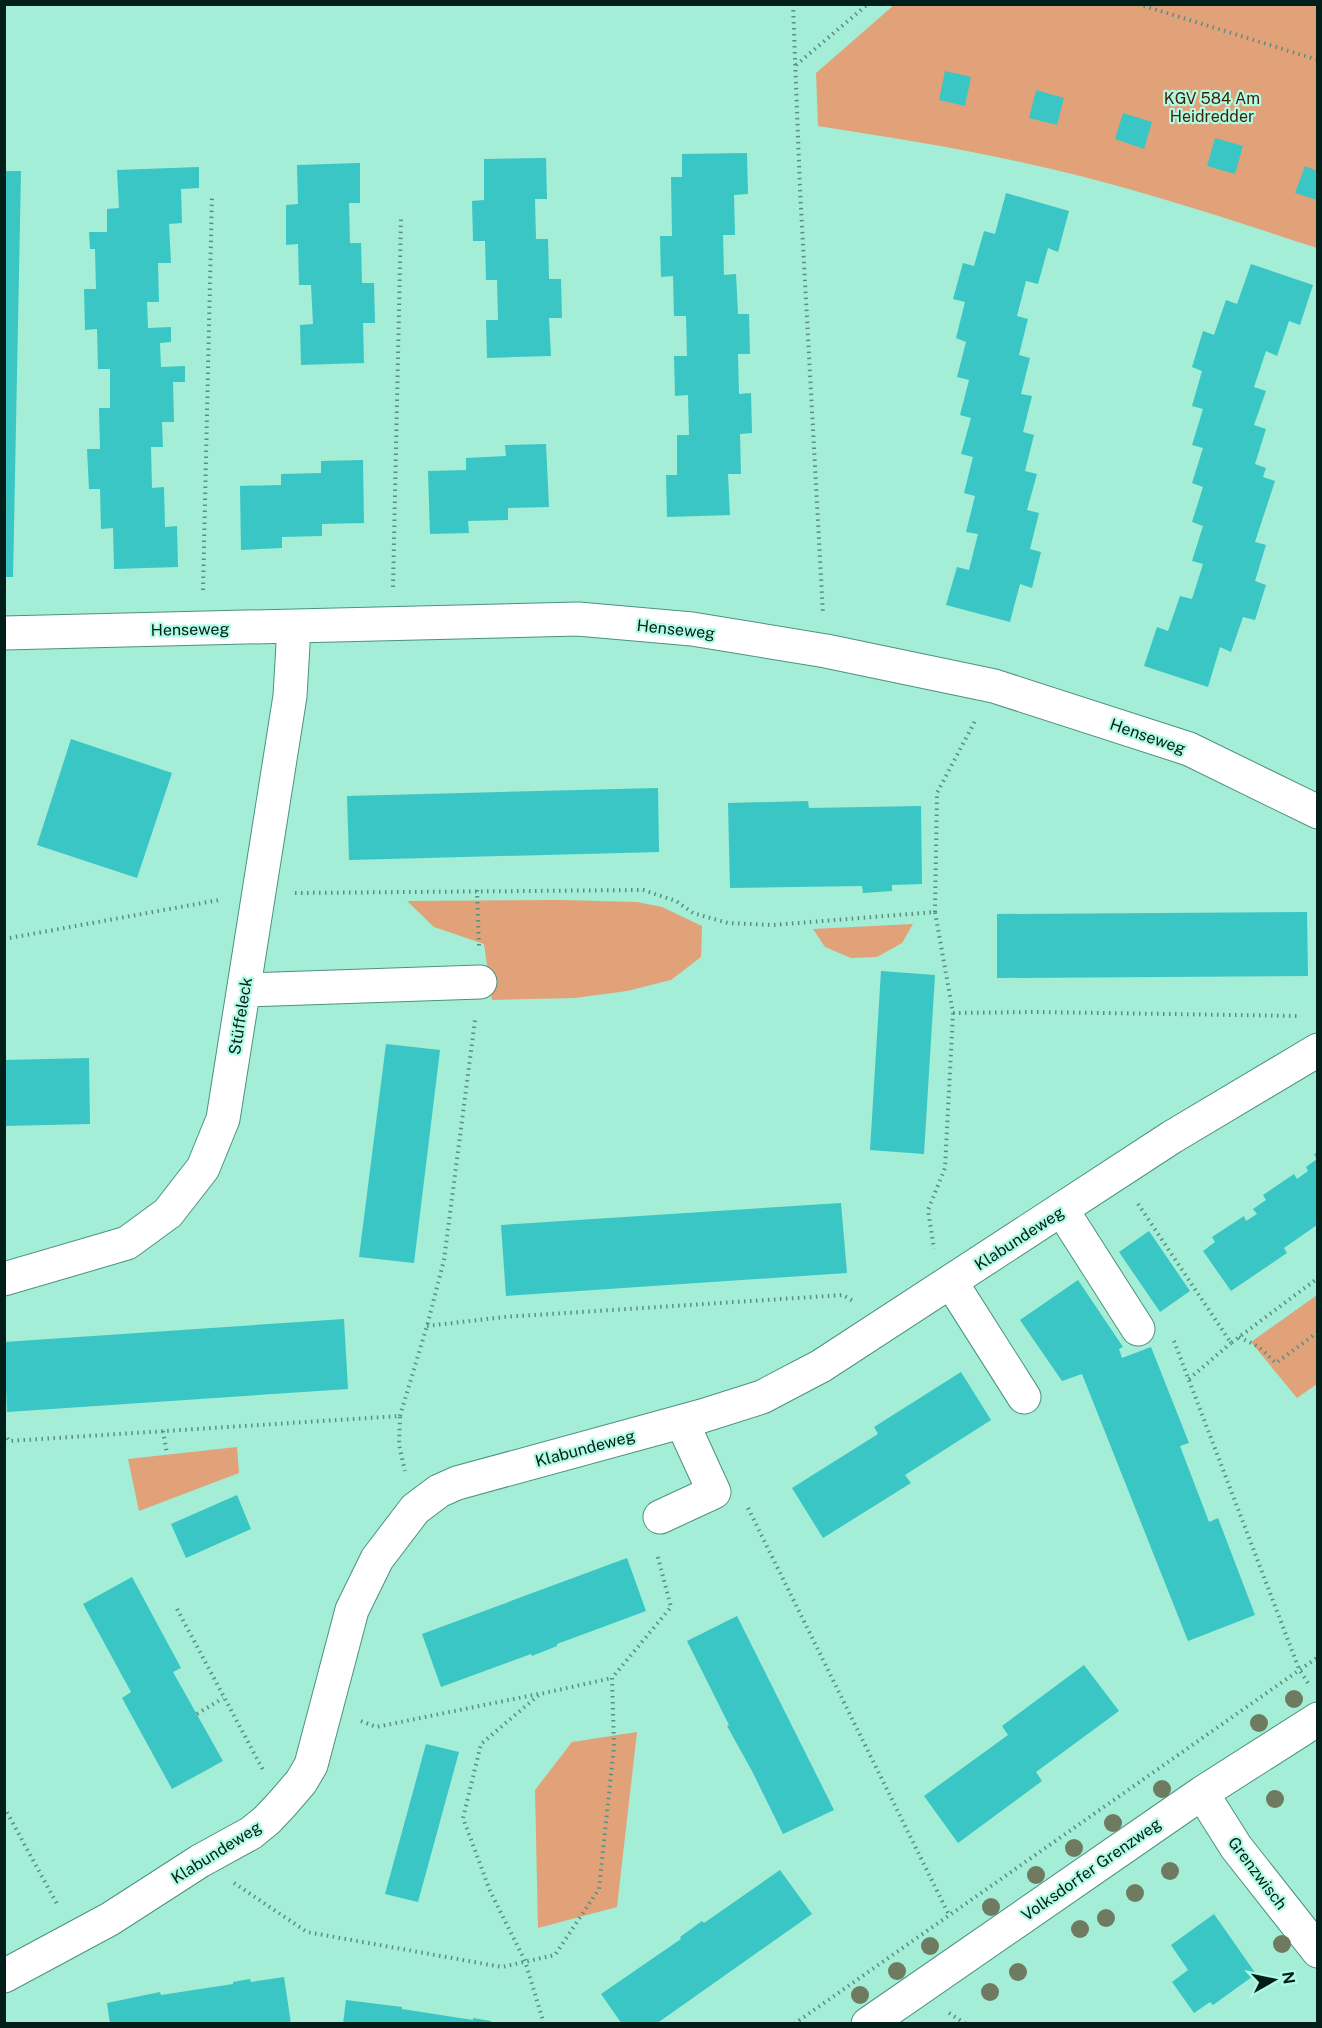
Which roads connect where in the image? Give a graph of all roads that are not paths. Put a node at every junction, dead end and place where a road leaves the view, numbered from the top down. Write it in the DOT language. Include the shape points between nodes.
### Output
graph roads {
  1 [pos="294,627"];
  2 [pos="4,633"];
  3 [pos="1317,812"];
  4 [pos="480,982"];
  5 [pos="244,990"];
  6 [pos="1317,1050"];
  7 [pos="1062,1210"];
  8 [pos="4,1278"];
  9 [pos="951,1282"];
  10 [pos="1138,1329"];
  11 [pos="1024,1397"];
  12 [pos="682,1422"];
  13 [pos="658,1531"];
  14 [pos="1317,1719"];
  15 [pos="1202,1793"];
  16 [pos="1317,1951"];
  17 [pos="4,1976"];
  18 [pos="868,2024"];
  1 -- 2 [label="street, Henseweg"];
  1 -- 3 [label="street, Henseweg" via="578,620 692,629 825,651 994,686 1189,749"];
  1 -- 5 [label="street, Stüffeleck" via="290,696"];
  4 -- 5 [label="street"];
  5 -- 8 [label="street, Stüffeleck" via="223,1119 203,1168 168,1213 127,1244"];
  6 -- 7 [label="street, Klabundeweg" via="1172,1137"];
  7 -- 9 [label="street, Klabundeweg"];
  7 -- 10 [label="street"];
  9 -- 11 [label="street"];
  9 -- 12 [label="street, Klabundeweg" via="821,1366 762,1397"];
  12 -- 13 [label="street" via="714,1492"];
  12 -- 17 [label="street, Klabundeweg" via="458,1483 415,1509 377,1559 352,1610 311,1764 282,1804 251,1833 110,1919"];
  14 -- 15 [label="street, Volksdorfer Grenzweg"];
  15 -- 16 [label="street, Grenzwisch" via="1236,1847"];
  15 -- 18 [label="street, Volksdorfer Grenzweg"];
}
